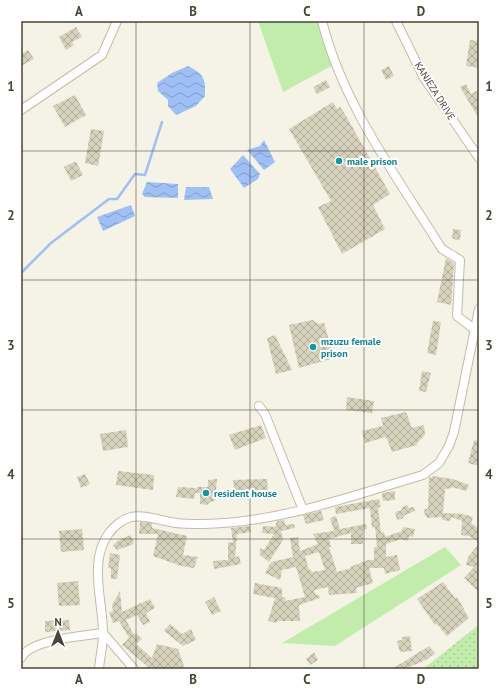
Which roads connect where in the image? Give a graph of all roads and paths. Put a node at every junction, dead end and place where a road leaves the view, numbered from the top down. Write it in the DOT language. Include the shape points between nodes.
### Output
graph roads {
  1 [pos="117,21"];
  2 [pos="322,21"];
  3 [pos="396,21"];
  4 [pos="21,110"];
  5 [pos="479,158"];
  6 [pos="479,309"];
  7 [pos="477,331"];
  8 [pos="259,406"];
  9 [pos="303,510"];
  10 [pos="103,633"];
  11 [pos="21,658"];
  12 [pos="99,669"];
  13 [pos="134,669"];
  1 -- 4 [label="street" via="102,55"];
  2 -- 7 [label="street" via="336,64 369,133 442,249 460,260 457,316"];
  3 -- 5 [label="street, KANJEZA DRIVE" via="424,78"];
  6 -- 7 [label="street"];
  7 -- 9 [label="street" via="458,417 449,446 439,463 423,475"];
  8 -- 9 [label="street" via="265,414"];
  9 -- 10 [label="street" via="205,524 176,523 140,516 120,522 109,532 101,547 98,582"];
  10 -- 11 [label="street" via="46,642 23,654"];
  10 -- 12 [label="street"];
  10 -- 13 [label="street"];
}
